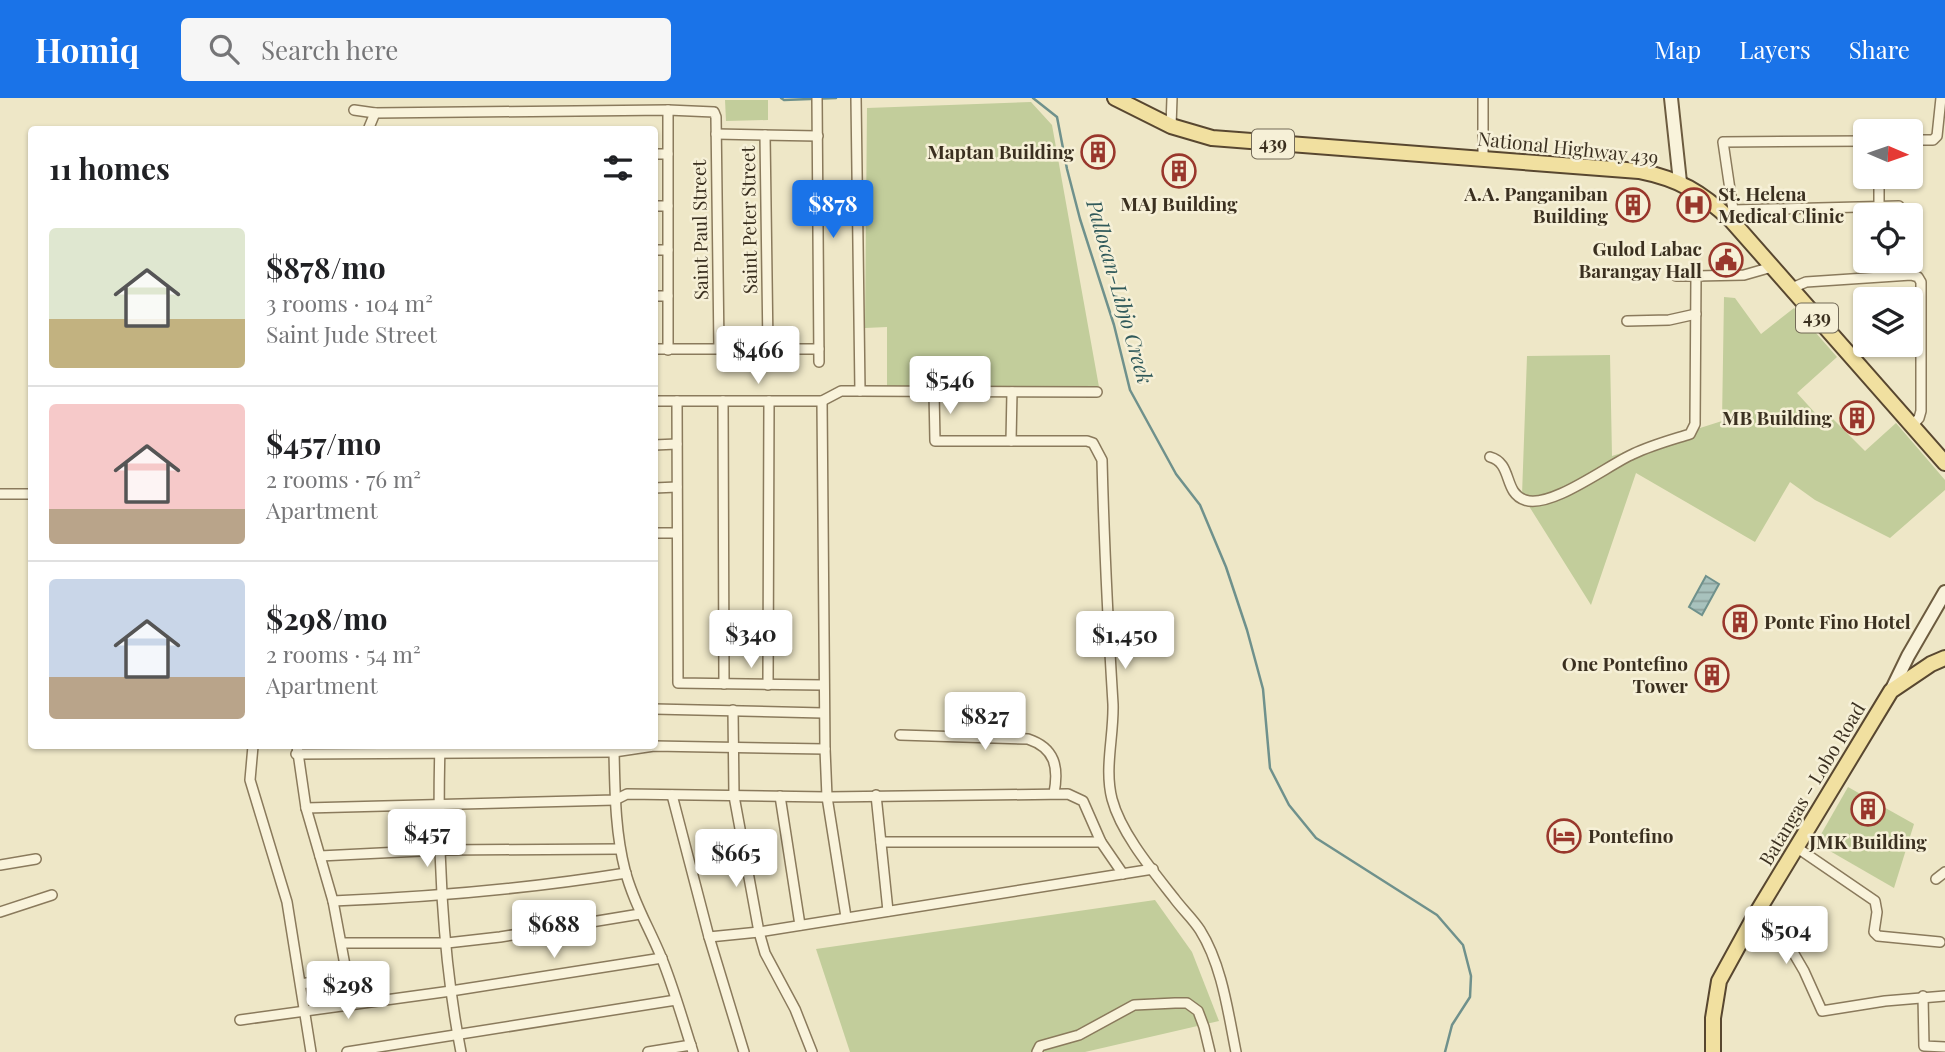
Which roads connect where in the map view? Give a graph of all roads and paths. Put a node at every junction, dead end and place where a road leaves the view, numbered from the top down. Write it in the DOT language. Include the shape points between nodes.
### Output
graph roads {
  1 [pos="817,98"];
  2 [pos="856,98"];
  3 [pos="1115,98"];
  4 [pos="1172,98"];
  5 [pos="1483,98"];
  6 [pos="1671,98"];
  7 [pos="1941,98"];
  8 [pos="354,110"];
  9 [pos="668,110"];
  10 [pos="375,113"];
  11 [pos="370,126"];
  12 [pos="1171,126"];
  13 [pos="716,134"];
  14 [pos="765,135"];
  15 [pos="818,136"];
  16 [pos="1923,140"];
  17 [pos="1853,141"];
  18 [pos="658,154"];
  19 [pos="668,154"];
  20 [pos="1483,159"];
  21 [pos="1680,181"];
  22 [pos="658,206"];
  23 [pos="668,206"];
  24 [pos="1853,208"];
  25 [pos="1732,215"];
  26 [pos="658,250"];
  27 [pos="668,250"];
  28 [pos="1772,267"];
  29 [pos="1676,276"];
  30 [pos="1696,276"];
  31 [pos="1792,288"];
  32 [pos="658,296"];
  33 [pos="668,296"];
  34 [pos="1696,314"];
  35 [pos="1627,321"];
  36 [pos="768,348"];
  37 [pos="658,349"];
  38 [pos="668,349"];
  39 [pos="719,349"];
  40 [pos="819,349"];
  41 [pos="820,362"];
  42 [pos="860,391"];
  43 [pos="934,392"];
  44 [pos="1012,392"];
  45 [pos="1097,392"];
  46 [pos="658,401"];
  47 [pos="677,401"];
  48 [pos="723,401"];
  49 [pos="769,401"];
  50 [pos="822,401"];
  51 [pos="1912,426"];
  52 [pos="1011,441"];
  53 [pos="658,444"];
  54 [pos="677,444"];
  55 [pos="1490,457"];
  56 [pos="1945,463"];
  57 [pos="677,487"];
  58 [pos="658,488"];
  59 [pos="0,494"];
  60 [pos="28,494"];
  61 [pos="658,533"];
  62 [pos="677,533"];
  63 [pos="1945,592"];
  64 [pos="1945,658"];
  65 [pos="724,684"];
  66 [pos="768,685"];
  67 [pos="823,685"];
  68 [pos="1891,691"];
  69 [pos="658,709"];
  70 [pos="733,710"];
  71 [pos="823,713"];
  72 [pos="900,735"];
  73 [pos="658,747"];
  74 [pos="734,748"];
  75 [pos="253,749"];
  76 [pos="638,749"];
  77 [pos="825,749"];
  78 [pos="297,750"];
  79 [pos="440,750"];
  80 [pos="614,752"];
  81 [pos="1054,793"];
  82 [pos="876,795"];
  83 [pos="672,796"];
  84 [pos="734,796"];
  85 [pos="780,796"];
  86 [pos="827,797"];
  87 [pos="615,800"];
  88 [pos="441,804"];
  89 [pos="306,808"];
  90 [pos="881,842"];
  91 [pos="1101,842"];
  92 [pos="1796,847"];
  93 [pos="620,849"];
  94 [pos="441,850"];
  95 [pos="320,856"];
  96 [pos="36,859"];
  97 [pos="0,866"];
  98 [pos="1153,869"];
  99 [pos="1945,872"];
  100 [pos="626,873"];
  101 [pos="1123,874"];
  102 [pos="1936,879"];
  103 [pos="52,895"];
  104 [pos="443,896"];
  105 [pos="332,901"];
  106 [pos="888,911"];
  107 [pos="0,912"];
  108 [pos="640,914"];
  109 [pos="846,917"];
  110 [pos="1753,919"];
  111 [pos="800,925"];
  112 [pos="759,932"];
  113 [pos="709,937"];
  114 [pos="1940,942"];
  115 [pos="342,943"];
  116 [pos="447,943"];
  117 [pos="662,958"];
  118 [pos="301,984"];
  119 [pos="451,991"];
  120 [pos="1923,996"];
  121 [pos="1945,996"];
  122 [pos="676,1000"];
  123 [pos="305,1012"];
  124 [pos="240,1020"];
  125 [pos="458,1036"];
  126 [pos="1945,1047"];
  127 [pos="692,1049"];
  128 [pos="312,1052"];
  129 [pos="348,1052"];
  130 [pos="461,1052"];
  131 [pos="648,1052"];
  132 [pos="744,1052"];
  133 [pos="812,1052"];
  134 [pos="1037,1052"];
  135 [pos="1210,1052"];
  136 [pos="1236,1052"];
  137 [pos="1713,1052"];
  1 -- 15 [label="street"];
  2 -- 42 [label="street"];
  3 -- 12 [label="main road, National Highway 439 / 439"];
  4 -- 12 [label="street"];
  5 -- 20 [label="street"];
  6 -- 21 [label="main road"];
  7 -- 16 [label="street" via="1937,136"];
  8 -- 10 [label="street"];
  9 -- 10 [label="street"];
  9 -- 13 [label="street, Saint Paul Street" via="714,112"];
  9 -- 19 [label="street"];
  10 -- 11 [label="street"];
  12 -- 20 [label="main road, National Highway 439 / 439" via="1212,138"];
  13 -- 14 [label="street"];
  13 -- 39 [label="street, Saint Paul Street"];
  14 -- 15 [label="street"];
  14 -- 36 [label="street, Saint Peter Street"];
  15 -- 40 [label="street"];
  17 -- 25 [label="street" via="1723,142"];
  18 -- 19 [label="street"];
  19 -- 23 [label="street"];
  20 -- 21 [label="main road, National Highway 439 / 439" via="1639,171"];
  21 -- 25 [label="main road, National Highway 439 / 439"];
  22 -- 23 [label="street"];
  23 -- 27 [label="street"];
  24 -- 25 [label="street"];
  25 -- 28 [label="main road, National Highway 439 / 439"];
  26 -- 27 [label="street"];
  27 -- 33 [label="street"];
  28 -- 30 [label="street" via="1744,275"];
  28 -- 31 [label="main road, National Highway 439 / 439"];
  29 -- 30 [label="street"];
  30 -- 34 [label="street"];
  31 -- 51 [label="main road, National Highway 439 / 439"];
  31 -- 51 [label="street" via="1806,282 1918,277 1921,411"];
  32 -- 33 [label="street"];
  33 -- 38 [label="street"];
  34 -- 35 [label="street"];
  34 -- 55 [label="street" via="1695,424 1690,434 1632,454 1534,503 1513,493 1504,466"];
  36 -- 39 [label="street"];
  36 -- 40 [label="street"];
  37 -- 38 [label="street"];
  38 -- 39 [label="street"];
  40 -- 41 [label="street"];
  42 -- 43 [label="street"];
  42 -- 50 [label="street" via="841,391"];
  43 -- 44 [label="street"];
  43 -- 52 [label="street" via="935,441"];
  44 -- 45 [label="street"];
  44 -- 52 [label="street"];
  46 -- 47 [label="street"];
  47 -- 48 [label="street"];
  47 -- 54 [label="street"];
  48 -- 49 [label="street"];
  48 -- 65 [label="street"];
  49 -- 50 [label="street"];
  49 -- 66 [label="street"];
  50 -- 67 [label="street"];
  51 -- 56 [label="main road, National Highway 439 / 439"];
  52 -- 98 [label="street" via="1087,441 1102,460 1113,707 1108,773 1112,800 1124,828"];
  53 -- 54 [label="street"];
  54 -- 57 [label="street"];
  57 -- 58 [label="street"];
  57 -- 62 [label="street"];
  59 -- 60 [label="street"];
  61 -- 62 [label="street"];
  62 -- 65 [label="street" via="678,683"];
  63 -- 68 [label="main road"];
  64 -- 68 [label="main road"];
  65 -- 66 [label="street"];
  66 -- 67 [label="street"];
  67 -- 71 [label="street"];
  68 -- 92 [label="main road, Batangas - Lobo Road"];
  69 -- 70 [label="street"];
  70 -- 71 [label="street"];
  70 -- 74 [label="street"];
  71 -- 77 [label="street"];
  72 -- 81 [label="street" via="1028,739 1042,744 1055,761"];
  73 -- 74 [label="street"];
  74 -- 77 [label="street"];
  74 -- 84 [label="street"];
  75 -- 118 [label="street" via="250,780 286,902"];
  76 -- 80 [label="street"];
  77 -- 86 [label="street"];
  78 -- 79 [label="street"];
  78 -- 89 [label="street"];
  79 -- 80 [label="street"];
  79 -- 88 [label="street"];
  80 -- 87 [label="street"];
  81 -- 82 [label="street"];
  81 -- 91 [label="street" via="1083,801"];
  82 -- 86 [label="street"];
  82 -- 90 [label="street"];
  83 -- 84 [label="street"];
  83 -- 87 [label="street" via="627,794"];
  83 -- 113 [label="street"];
  84 -- 85 [label="street"];
  84 -- 112 [label="street"];
  85 -- 86 [label="street"];
  85 -- 111 [label="street"];
  86 -- 109 [label="street"];
  87 -- 88 [label="street"];
  87 -- 93 [label="street"];
  88 -- 89 [label="street"];
  88 -- 94 [label="street"];
  89 -- 95 [label="street"];
  90 -- 91 [label="street"];
  90 -- 106 [label="street"];
  91 -- 101 [label="street"];
  92 -- 110 [label="main road, Batangas - Lobo Road"];
  92 -- 114 [label="street" via="1875,901 1874,932 1878,936"];
  93 -- 94 [label="street"];
  93 -- 100 [label="street"];
  94 -- 95 [label="street"];
  94 -- 104 [label="street"];
  95 -- 105 [label="street"];
  96 -- 97 [label="street"];
  98 -- 101 [label="street"];
  98 -- 136 [label="street" via="1211,951"];
  99 -- 102 [label="street"];
  100 -- 104 [label="street"];
  100 -- 108 [label="street"];
  101 -- 106 [label="street"];
  103 -- 107 [label="street"];
  104 -- 105 [label="street"];
  104 -- 116 [label="street"];
  105 -- 115 [label="street"];
  106 -- 109 [label="street"];
  108 -- 116 [label="street"];
  108 -- 117 [label="street"];
  109 -- 111 [label="street"];
  110 -- 120 [label="street" via="1790,947 1822,1011"];
  110 -- 137 [label="main road, Batangas - Lobo Road" via="1719,981"];
  111 -- 112 [label="street"];
  112 -- 113 [label="street"];
  112 -- 133 [label="street"];
  113 -- 132 [label="street"];
  115 -- 116 [label="street"];
  115 -- 118 [label="street" via="347,976"];
  116 -- 119 [label="street"];
  117 -- 119 [label="street"];
  117 -- 122 [label="street"];
  118 -- 123 [label="street"];
  119 -- 123 [label="street"];
  119 -- 125 [label="street"];
  120 -- 121 [label="street"];
  120 -- 126 [label="street" via="1924,1046"];
  122 -- 125 [label="street"];
  122 -- 127 [label="street"];
  123 -- 124 [label="street"];
  123 -- 128 [label="street"];
  125 -- 129 [label="street"];
  125 -- 130 [label="street"];
  127 -- 131 [label="street"];
  134 -- 135 [label="street" via="1040,1046 1079,1035 1134,1005 1175,1003 1187,1003 1198,1011"];
}
